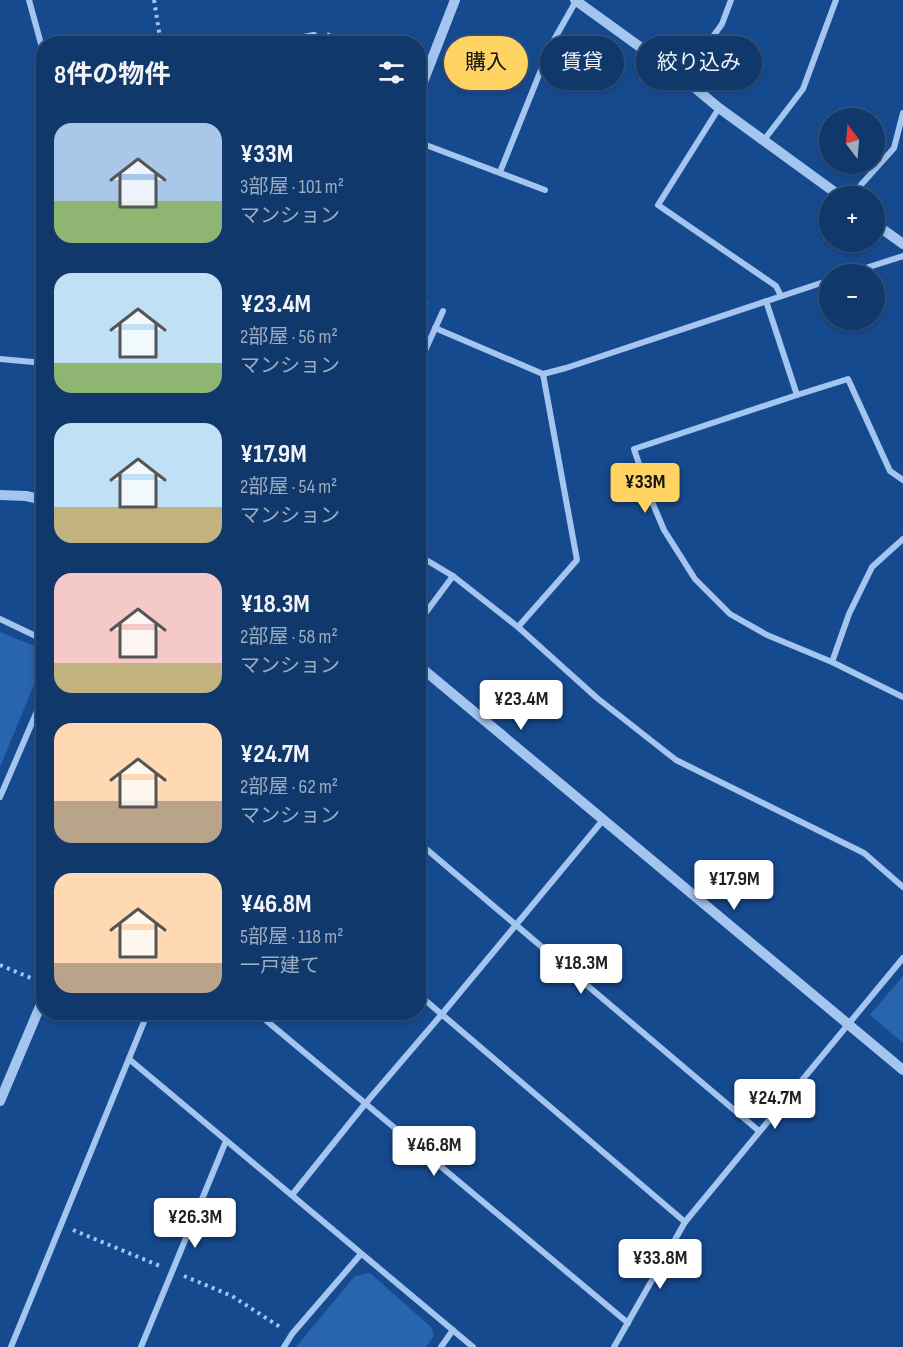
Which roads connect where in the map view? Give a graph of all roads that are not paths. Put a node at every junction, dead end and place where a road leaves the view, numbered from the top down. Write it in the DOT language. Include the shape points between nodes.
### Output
graph roads {
  1 [pos="29,0"];
  2 [pos="455,0"];
  3 [pos="731,0"];
  4 [pos="836,0"];
  5 [pos="576,1"];
  6 [pos="39,36"];
  7 [pos="713,36"];
  8 [pos="636,45"];
  9 [pos="426,74"];
  10 [pos="697,90"];
  11 [pos="719,108"];
  12 [pos="903,112"];
  13 [pos="764,140"];
  14 [pos="426,145"];
  15 [pos="500,172"];
  16 [pos="826,186"];
  17 [pos="860,186"];
  18 [pos="545,189"];
  19 [pos="885,231"];
  20 [pos="903,244"];
  21 [pos="903,256"];
  22 [pos="878,264"];
  23 [pos="819,284"];
  24 [pos="781,296"];
  25 [pos="766,301"];
  26 [pos="443,311"];
  27 [pos="435,328"];
  28 [pos="426,348"];
  29 [pos="0,359"];
  30 [pos="36,362"];
  31 [pos="543,374"];
  32 [pos="797,395"];
  33 [pos="903,480"];
  34 [pos="0,495"];
  35 [pos="36,498"];
  36 [pos="903,539"];
  37 [pos="426,560"];
  38 [pos="453,576"];
  39 [pos="426,612"];
  40 [pos="0,619"];
  41 [pos="518,627"];
  42 [pos="36,636"];
  43 [pos="832,662"];
  44 [pos="426,671"];
  45 [pos="903,697"];
  46 [pos="36,714"];
  47 [pos="0,797"];
  48 [pos="603,820"];
  49 [pos="426,849"];
  50 [pos="903,887"];
  51 [pos="516,924"];
  52 [pos="903,958"];
  53 [pos="426,1001"];
  54 [pos="442,1014"];
  55 [pos="36,1016"];
  56 [pos="145,1020"];
  57 [pos="265,1020"];
  58 [pos="847,1024"];
  59 [pos="129,1059"];
  60 [pos="903,1070"];
  61 [pos="0,1101"];
  62 [pos="365,1104"];
  63 [pos="759,1131"];
  64 [pos="226,1141"];
  65 [pos="292,1195"];
  66 [pos="685,1222"];
  67 [pos="360,1254"];
  68 [pos="628,1323"];
  69 [pos="453,1330"];
  70 [pos="11,1347"];
  71 [pos="141,1347"];
  72 [pos="284,1347"];
  73 [pos="441,1347"];
  74 [pos="473,1347"];
  75 [pos="615,1347"];
  1 -- 6 [label="street"];
  2 -- 9 [label="street"];
  3 -- 7 [label="street"];
  4 -- 13 [label="street" via="804,89"];
  5 -- 8 [label="street"];
  5 -- 15 [label="street" via="551,45"];
  10 -- 11 [label="street"];
  11 -- 13 [label="street"];
  11 -- 24 [label="street" via="658,205 776,286"];
  12 -- 17 [label="street" via="894,148"];
  13 -- 16 [label="street"];
  14 -- 15 [label="street"];
  15 -- 18 [label="street"];
  19 -- 20 [label="street"];
  21 -- 22 [label="street"];
  23 -- 24 [label="street"];
  24 -- 25 [label="street"];
  25 -- 31 [label="street"];
  25 -- 32 [label="street"];
  26 -- 27 [label="street"];
  27 -- 28 [label="street"];
  27 -- 31 [label="street"];
  29 -- 30 [label="street"];
  31 -- 41 [label="street" via="577,560"];
  32 -- 33 [label="street" via="849,379 890,471"];
  32 -- 43 [label="street" via="634,449 664,530 695,579 730,614 767,635"];
  34 -- 35 [label="street"];
  36 -- 43 [label="street" via="872,567"];
  37 -- 38 [label="street"];
  38 -- 39 [label="street"];
  38 -- 41 [label="street"];
  40 -- 42 [label="street"];
  41 -- 50 [label="street" via="597,698 676,760 864,853"];
  43 -- 45 [label="street"];
  44 -- 48 [label="street"];
  46 -- 47 [label="street"];
  48 -- 51 [label="street"];
  48 -- 58 [label="street"];
  49 -- 51 [label="street"];
  51 -- 54 [label="street"];
  51 -- 63 [label="street"];
  52 -- 58 [label="street"];
  53 -- 54 [label="street"];
  54 -- 62 [label="street"];
  54 -- 66 [label="street"];
  55 -- 61 [label="street"];
  56 -- 59 [label="street"];
  57 -- 62 [label="street"];
  58 -- 60 [label="street"];
  58 -- 63 [label="street"];
  59 -- 64 [label="street"];
  59 -- 70 [label="street"];
  62 -- 65 [label="street"];
  62 -- 68 [label="street"];
  63 -- 66 [label="street"];
  64 -- 65 [label="street"];
  64 -- 71 [label="street"];
  65 -- 67 [label="street"];
  66 -- 68 [label="street"];
  67 -- 69 [label="street"];
  67 -- 72 [label="street"];
  68 -- 75 [label="street"];
  69 -- 73 [label="street"];
  69 -- 74 [label="street"];
}
